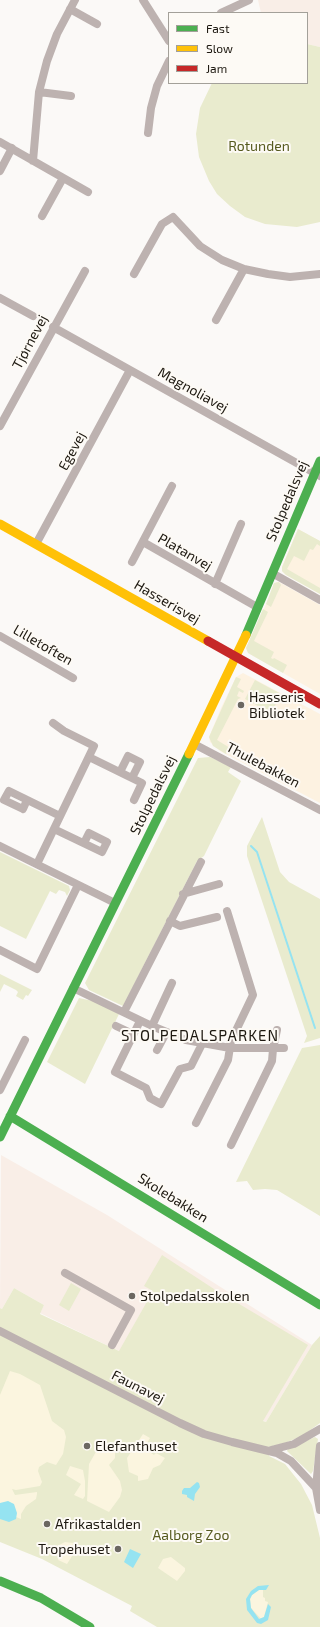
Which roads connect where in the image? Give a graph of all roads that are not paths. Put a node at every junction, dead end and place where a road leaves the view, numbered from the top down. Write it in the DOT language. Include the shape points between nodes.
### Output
graph roads {
  1 [pos="75,0"];
  2 [pos="143,0"];
  3 [pos="249,0"];
  4 [pos="70,9"];
  5 [pos="223,12"];
  6 [pos="97,24"];
  7 [pos="168,39"];
  8 [pos="168,63"];
  9 [pos="39,92"];
  10 [pos="71,96"];
  11 [pos="148,133"];
  12 [pos="0,142"];
  13 [pos="12,148"];
  14 [pos="33,161"];
  15 [pos="0,171"];
  16 [pos="63,178"];
  17 [pos="88,192"];
  18 [pos="42,216"];
  19 [pos="244,269"];
  20 [pos="85,271"];
  21 [pos="134,274"];
  22 [pos="320,274"];
  23 [pos="0,298"];
  24 [pos="33,316"];
  25 [pos="216,320"];
  26 [pos="53,327"];
  27 [pos="130,370"];
  28 [pos="0,426"];
  29 [pos="320,461"];
  30 [pos="317,474"];
  31 [pos="172,486"];
  32 [pos="0,524"];
  33 [pos="241,524"];
  34 [pos="143,542"];
  35 [pos="36,544"];
  36 [pos="132,562"];
  37 [pos="272,573"];
  38 [pos="215,584"];
  39 [pos="320,600"];
  40 [pos="257,607"];
  41 [pos="0,636"];
  42 [pos="236,658"];
  43 [pos="73,678"];
  44 [pos="320,704"];
  45 [pos="53,723"];
  46 [pos="194,744"];
  47 [pos="88,757"];
  48 [pos="120,772"];
  49 [pos="132,778"];
  50 [pos="27,800"];
  51 [pos="134,800"];
  52 [pos="320,810"];
  53 [pos="60,816"];
  54 [pos="54,829"];
  55 [pos="84,844"];
  56 [pos="0,846"];
  57 [pos="201,862"];
  58 [pos="37,864"];
  59 [pos="219,884"];
  60 [pos="78,885"];
  61 [pos="183,894"];
  62 [pos="115,903"];
  63 [pos="227,911"];
  64 [pos="216,916"];
  65 [pos="170,921"];
  66 [pos="0,950"];
  67 [pos="172,983"];
  68 [pos="73,988"];
  69 [pos="124,1012"];
  70 [pos="140,1020"];
  71 [pos="116,1026"];
  72 [pos="152,1026"];
  73 [pos="277,1030"];
  74 [pos="166,1033"];
  75 [pos="133,1034"];
  76 [pos="25,1040"];
  77 [pos="202,1044"];
  78 [pos="230,1048"];
  79 [pos="284,1048"];
  80 [pos="273,1049"];
  81 [pos="157,1050"];
  82 [pos="0,1090"];
  83 [pos="10,1116"];
  84 [pos="196,1123"];
  85 [pos="0,1137"];
  86 [pos="231,1145"];
  87 [pos="66,1273"];
  88 [pos="320,1305"];
  89 [pos="0,1331"];
  90 [pos="112,1346"];
  91 [pos="320,1429"];
  92 [pos="320,1446"];
  93 [pos="270,1450"];
  94 [pos="316,1488"];
  95 [pos="320,1510"];
  96 [pos="0,1581"];
  97 [pos="90,1627"];
  1 -- 4 [label="street"];
  2 -- 7 [label="street"];
  3 -- 5 [label="street"];
  4 -- 6 [label="street"];
  4 -- 9 [label="street" via="47,61"];
  8 -- 11 [label="street" via="151,108"];
  9 -- 10 [label="street"];
  9 -- 14 [label="street"];
  12 -- 13 [label="street"];
  13 -- 14 [label="street"];
  13 -- 15 [label="street"];
  14 -- 16 [label="street"];
  16 -- 17 [label="street"];
  16 -- 18 [label="street"];
  19 -- 21 [label="street" via="222,260 200,246 173,217 162,224"];
  19 -- 22 [label="street" via="290,277"];
  19 -- 25 [label="street"];
  20 -- 26 [label="street, Tjørnevej"];
  23 -- 24 [label="street"];
  26 -- 27 [label="street, Magnoliavej"];
  26 -- 28 [label="street, Tjørnevej"];
  27 -- 30 [label="street, Magnoliavej"];
  27 -- 35 [label="street, Egevej"];
  29 -- 30 [label="street, Stolpedalsvej"];
  30 -- 37 [label="street, Stolpedalsvej"];
  31 -- 34 [label="street, Platanvej"];
  32 -- 35 [label="street, Hasserisvej"];
  33 -- 38 [label="street, Platanvej"];
  34 -- 36 [label="street, Platanvej"];
  34 -- 38 [label="street, Platanvej"];
  35 -- 42 [label="street, Hasserisvej"];
  37 -- 39 [label="street"];
  37 -- 40 [label="street, Stolpedalsvej"];
  38 -- 40 [label="street, Platanvej"];
  40 -- 42 [label="street, Stolpedalsvej"];
  41 -- 43 [label="street, Lilletoften"];
  42 -- 44 [label="street, Hasserisvej"];
  42 -- 46 [label="street, Stolpedalsvej"];
  45 -- 47 [label="street" via="94,746"];
  46 -- 52 [label="street, Thulebakken"];
  46 -- 62 [label="street, Stolpedalsvej"];
  47 -- 48 [label="street"];
  47 -- 53 [label="street"];
  48 -- 49 [label="street"];
  48 -- 49 [label="street" via="128,756 140,762"];
  49 -- 51 [label="street" via="142,783"];
  50 -- 53 [label="street"];
  53 -- 54 [label="street"];
  54 -- 55 [label="street"];
  54 -- 58 [label="street"];
  56 -- 58 [label="street"];
  57 -- 61 [label="street"];
  58 -- 60 [label="street"];
  59 -- 61 [label="street"];
  60 -- 62 [label="street"];
  60 -- 66 [label="street" via="37,969"];
  61 -- 65 [label="street"];
  62 -- 68 [label="street, Stolpedalsvej"];
  63 -- 78 [label="street" via="253,995 230,1041"];
  64 -- 65 [label="street" via="180,926"];
  65 -- 69 [label="street"];
  67 -- 72 [label="street"];
  68 -- 69 [label="street"];
  68 -- 83 [label="street, Stolpedalsvej"];
  69 -- 70 [label="street"];
  70 -- 72 [label="street"];
  70 -- 75 [label="street"];
  71 -- 75 [label="street"];
  72 -- 74 [label="street"];
  73 -- 80 [label="street"];
  74 -- 77 [label="street"];
  74 -- 81 [label="street"];
  75 -- 77 [label="street" via="115,1072 146,1088 150,1098 161,1104 180,1069 191,1066"];
  76 -- 82 [label="street"];
  77 -- 78 [label="street"];
  78 -- 80 [label="street"];
  78 -- 84 [label="street" via="228,1060"];
  79 -- 80 [label="street"];
  80 -- 86 [label="street" via="272,1060"];
  83 -- 85 [label="street, Stolpedalsvej"];
  83 -- 88 [label="street, Skolebakken"];
  87 -- 90 [label="street" via="131,1310"];
  89 -- 93 [label="street, Faunavej" via="180,1424 204,1434"];
  91 -- 93 [label="street, Faunavej" via="294,1444"];
  92 -- 94 [label="street"];
  93 -- 94 [label="street, Faunavej" via="291,1461"];
  94 -- 95 [label="street"];
  96 -- 97 [label="street" via="41,1598"];
}
